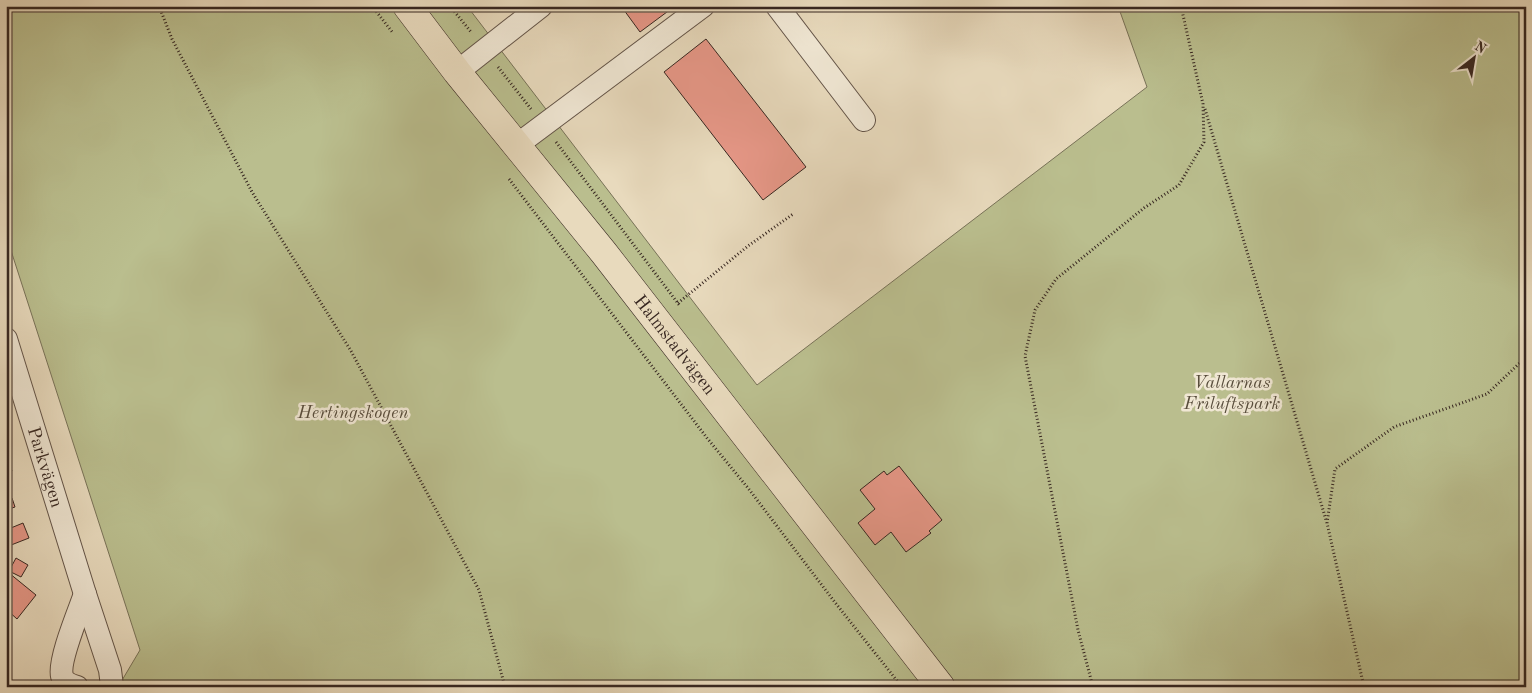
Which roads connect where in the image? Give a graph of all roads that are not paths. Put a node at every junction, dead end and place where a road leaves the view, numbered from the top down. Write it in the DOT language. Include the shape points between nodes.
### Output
graph roads {
  1 [pos="406,6"];
  2 [pos="541,6"];
  3 [pos="703,6"];
  4 [pos="778,6"];
  5 [pos="457,72"];
  6 [pos="864,120"];
  7 [pos="517,145"];
  8 [pos="6,339"];
  9 [pos="84,594"];
  10 [pos="78,687"];
  11 [pos="110,687"];
  12 [pos="942,687"];
  1 -- 5 [label="main road, Halmstadvägen"];
  2 -- 5 [label="street"];
  3 -- 7 [label="street"];
  4 -- 6 [label="street"];
  5 -- 7 [label="main road, Halmstadvägen"];
  7 -- 12 [label="main road, Halmstadvägen"];
  8 -- 9 [label="street, Parkvägen"];
  9 -- 10 [label="street" via="62,664 63,678"];
  9 -- 11 [label="street, Parkvägen" via="110,670"];
}
